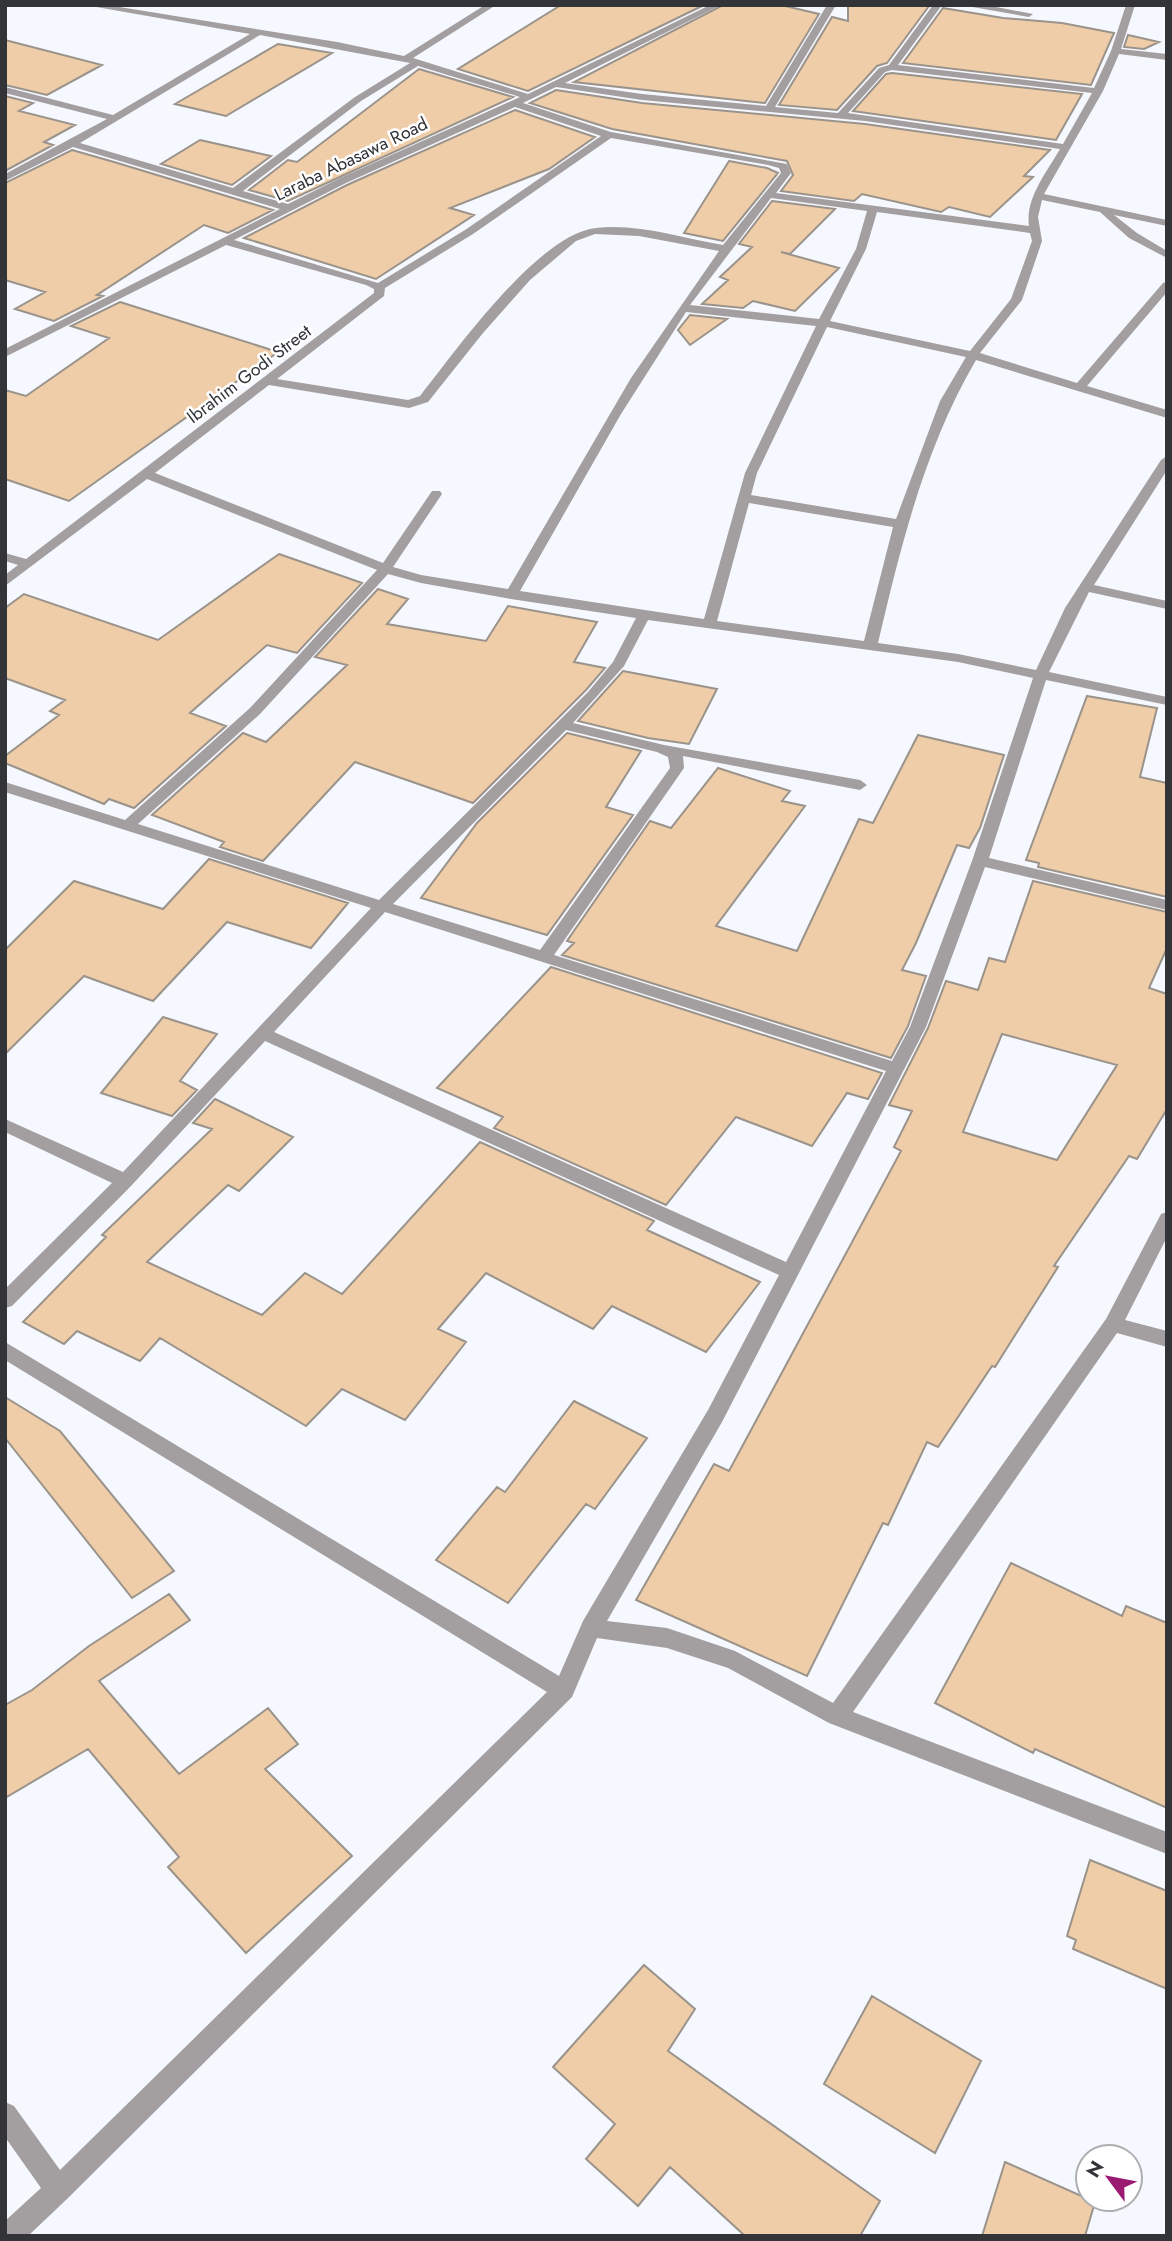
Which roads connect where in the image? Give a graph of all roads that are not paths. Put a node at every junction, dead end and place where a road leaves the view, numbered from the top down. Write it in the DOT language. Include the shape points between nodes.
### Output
graph roads {
  1 [pos="89,5"];
  2 [pos="492,5"];
  3 [pos="717,5"];
  4 [pos="832,5"];
  5 [pos="938,5"];
  6 [pos="965,5"];
  7 [pos="1131,5"];
  8 [pos="1029,14"];
  9 [pos="258,33"];
  10 [pos="1116,51"];
  11 [pos="1167,57"];
  12 [pos="405,59"];
  13 [pos="417,64"];
  14 [pos="892,67"];
  15 [pos="554,85"];
  16 [pos="5,90"];
  17 [pos="1098,91"];
  18 [pos="528,97"];
  19 [pos="513,103"];
  20 [pos="769,108"];
  21 [pos="841,115"];
  22 [pos="113,118"];
  23 [pos="609,135"];
  24 [pos="72,144"];
  25 [pos="1066,147"];
  26 [pos="5,178"];
  27 [pos="235,192"];
  28 [pos="768,195"];
  29 [pos="1038,196"];
  30 [pos="289,208"];
  31 [pos="873,209"];
  32 [pos="1103,209"];
  33 [pos="1167,223"];
  34 [pos="1035,230"];
  35 [pos="225,241"];
  36 [pos="726,249"];
  37 [pos="1167,255"];
  38 [pos="1167,285"];
  39 [pos="379,287"];
  40 [pos="683,308"];
  41 [pos="823,323"];
  42 [pos="5,354"];
  43 [pos="973,355"];
  44 [pos="268,381"];
  45 [pos="1079,388"];
  46 [pos="1167,414"];
  47 [pos="1167,460"];
  48 [pos="146,474"];
  49 [pos="436,494"];
  50 [pos="744,498"];
  51 [pos="900,524"];
  52 [pos="5,557"];
  53 [pos="27,564"];
  54 [pos="385,569"];
  55 [pos="5,582"];
  56 [pos="1085,587"];
  57 [pos="512,595"];
  58 [pos="1167,605"];
  59 [pos="644,615"];
  60 [pos="709,625"];
  61 [pos="870,646"];
  62 [pos="1041,674"];
  63 [pos="1167,701"];
  64 [pos="563,725"];
  65 [pos="662,749"];
  66 [pos="860,785"];
  67 [pos="5,787"];
  68 [pos="127,826"];
  69 [pos="980,862"];
  70 [pos="1167,905"];
  71 [pos="380,907"];
  72 [pos="544,957"];
  73 [pos="264,1034"];
  74 [pos="896,1068"];
  75 [pos="5,1125"];
  76 [pos="125,1181"];
  77 [pos="1167,1219"];
  78 [pos="789,1272"];
  79 [pos="5,1301"];
  80 [pos="1113,1324"];
  81 [pos="1167,1339"];
  82 [pos="5,1350"];
  83 [pos="591,1628"];
  84 [pos="564,1690"];
  85 [pos="837,1716"];
  86 [pos="1167,1843"];
  87 [pos="5,2115"];
  88 [pos="58,2190"];
  89 [pos="8,2236"];
  1 -- 9 [label="street"];
  2 -- 12 [label="street"];
  3 -- 15 [label="street, Laraba Abasawa Road"];
  4 -- 20 [label="street"];
  5 -- 14 [label="street"];
  6 -- 8 [label="street"];
  7 -- 10 [label="street"];
  9 -- 12 [label="street"];
  9 -- 22 [label="street"];
  10 -- 11 [label="street"];
  10 -- 17 [label="street"];
  12 -- 13 [label="street"];
  13 -- 18 [label="street"];
  13 -- 27 [label="street" via="358,99"];
  14 -- 17 [label="street"];
  14 -- 21 [label="street" via="882,70"];
  15 -- 18 [label="street, Laraba Abasawa Road"];
  15 -- 20 [label="street"];
  16 -- 22 [label="street"];
  17 -- 25 [label="street"];
  18 -- 19 [label="street, Laraba Abasawa Road"];
  19 -- 23 [label="street"];
  19 -- 30 [label="street, Laraba Abasawa Road"];
  20 -- 21 [label="street"];
  21 -- 25 [label="street"];
  22 -- 24 [label="street"];
  23 -- 28 [label="street" via="783,166 786,173"];
  23 -- 39 [label="street, Ibrahim Godi Street" via="469,232"];
  24 -- 26 [label="street"];
  24 -- 27 [label="street"];
  25 -- 29 [label="street"];
  27 -- 30 [label="street"];
  28 -- 31 [label="street"];
  28 -- 36 [label="street"];
  29 -- 32 [label="street"];
  29 -- 34 [label="street"];
  30 -- 35 [label="street, Laraba Abasawa Road"];
  31 -- 34 [label="street"];
  31 -- 41 [label="street" via="861,249"];
  32 -- 33 [label="street"];
  32 -- 37 [label="street" via="1129,234"];
  34 -- 43 [label="street" via="1037,241 1016,300"];
  35 -- 39 [label="street"];
  35 -- 42 [label="street, Laraba Abasawa Road"];
  36 -- 40 [label="street"];
  36 -- 44 [label="street" via="610,230 581,234 542,262 494,311 417,403"];
  38 -- 45 [label="street"];
  39 -- 44 [label="street, Ibrahim Godi Street" via="376,299"];
  40 -- 41 [label="street"];
  40 -- 57 [label="street" via="590,455"];
  41 -- 43 [label="street"];
  41 -- 50 [label="street" via="751,473"];
  43 -- 45 [label="street"];
  43 -- 51 [label="street" via="946,401"];
  44 -- 48 [label="street, Ibrahim Godi Street"];
  45 -- 46 [label="street"];
  47 -- 56 [label="street"];
  48 -- 53 [label="street, Ibrahim Godi Street"];
  48 -- 54 [label="street"];
  49 -- 54 [label="street"];
  50 -- 51 [label="street"];
  50 -- 60 [label="street"];
  51 -- 61 [label="street"];
  52 -- 53 [label="street"];
  53 -- 55 [label="street, Ibrahim Godi Street"];
  54 -- 57 [label="street"];
  54 -- 68 [label="street" via="255,711"];
  56 -- 58 [label="street"];
  56 -- 62 [label="street"];
  57 -- 59 [label="street"];
  59 -- 60 [label="street"];
  59 -- 64 [label="street" via="619,663"];
  60 -- 61 [label="street"];
  61 -- 62 [label="street"];
  62 -- 63 [label="street"];
  62 -- 69 [label="street"];
  64 -- 65 [label="street"];
  64 -- 71 [label="street"];
  65 -- 66 [label="street"];
  65 -- 72 [label="street" via="675,755 677,768"];
  67 -- 68 [label="street"];
  68 -- 71 [label="street"];
  69 -- 70 [label="street"];
  69 -- 74 [label="street" via="918,1027"];
  71 -- 72 [label="street"];
  71 -- 73 [label="street"];
  72 -- 74 [label="street"];
  73 -- 76 [label="street"];
  73 -- 78 [label="street"];
  74 -- 78 [label="street"];
  75 -- 76 [label="street"];
  76 -- 79 [label="street"];
  77 -- 80 [label="street"];
  78 -- 83 [label="street" via="715,1416"];
  80 -- 81 [label="street"];
  80 -- 85 [label="street"];
  82 -- 84 [label="street"];
  83 -- 84 [label="street"];
  83 -- 85 [label="street" via="667,1639 735,1661"];
  84 -- 88 [label="street"];
  85 -- 86 [label="street"];
  87 -- 88 [label="street"];
  88 -- 89 [label="street"];
}
